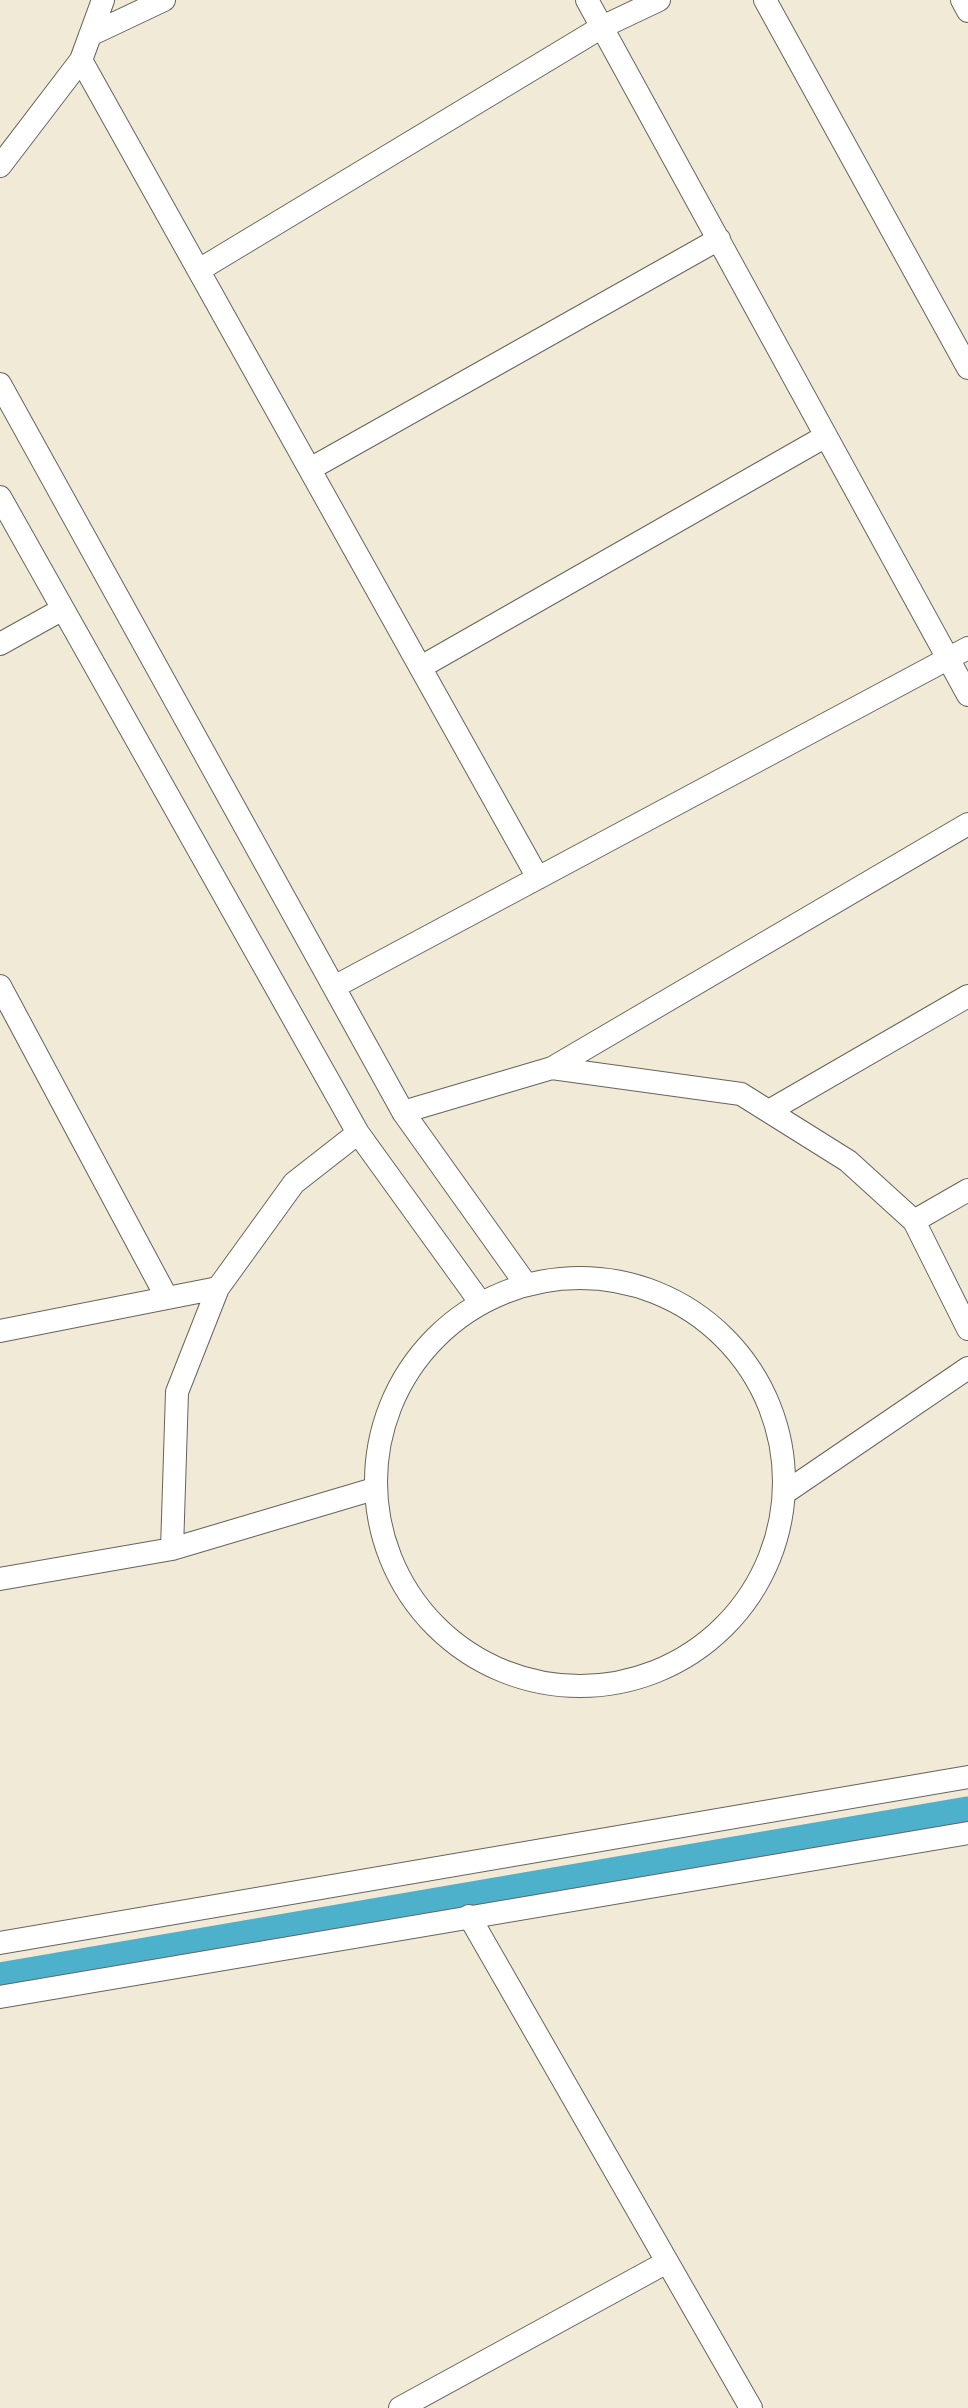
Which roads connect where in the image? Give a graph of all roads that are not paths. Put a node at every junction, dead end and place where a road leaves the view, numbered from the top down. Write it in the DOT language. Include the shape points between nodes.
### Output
graph roads {
  1 [pos="103,0"];
  2 [pos="164,0"];
  3 [pos="587,0"];
  4 [pos="659,0"];
  5 [pos="765,0"];
  6 [pos="962,0"];
  7 [pos="968,11"];
  8 [pos="602,27"];
  9 [pos="90,35"];
  10 [pos="81,60"];
  11 [pos="0,166"];
  12 [pos="719,240"];
  13 [pos="199,270"];
  14 [pos="968,368"];
  15 [pos="0,384"];
  16 [pos="826,436"];
  17 [pos="310,469"];
  18 [pos="0,497"];
  19 [pos="63,609"];
  20 [pos="0,644"];
  21 [pos="968,648"];
  22 [pos="948,658"];
  23 [pos="421,667"];
  24 [pos="968,695"];
  25 [pos="968,824"];
  26 [pos="538,878"];
  27 [pos="0,986"];
  28 [pos="334,987"];
  29 [pos="968,996"];
  30 [pos="552,1068"];
  31 [pos="769,1111"];
  32 [pos="403,1112"];
  33 [pos="358,1133"];
  34 [pos="968,1190"];
  35 [pos="914,1221"];
  36 [pos="525,1283"];
  37 [pos="218,1288"];
  38 [pos="167,1298"];
  39 [pos="480,1302"];
  40 [pos="968,1328"];
  41 [pos="0,1331"];
  42 [pos="968,1368"];
  43 [pos="374,1489"];
  44 [pos="786,1492"];
  45 [pos="172,1549"];
  46 [pos="0,1579"];
  47 [pos="968,1777"];
  48 [pos="968,1833"];
  49 [pos="469,1916"];
  50 [pos="0,1943"];
  51 [pos="0,1997"];
  52 [pos="667,2262"];
  53 [pos="400,2408"];
  54 [pos="751,2408"];
  1 -- 9 [label="street"];
  2 -- 9 [label="street"];
  3 -- 8 [label="street"];
  4 -- 8 [label="street"];
  5 -- 14 [label="street"];
  6 -- 7 [label="street"];
  8 -- 12 [label="street"];
  8 -- 13 [label="street"];
  9 -- 10 [label="street"];
  10 -- 11 [label="street"];
  10 -- 13 [label="street"];
  12 -- 16 [label="street"];
  12 -- 17 [label="street"];
  13 -- 17 [label="street"];
  15 -- 28 [label="street"];
  16 -- 22 [label="street"];
  16 -- 23 [label="street"];
  17 -- 23 [label="street"];
  18 -- 19 [label="street"];
  19 -- 20 [label="street"];
  19 -- 33 [label="street"];
  21 -- 22 [label="street"];
  22 -- 24 [label="street"];
  22 -- 26 [label="street"];
  23 -- 26 [label="street"];
  25 -- 30 [label="street"];
  26 -- 28 [label="street"];
  27 -- 38 [label="street"];
  28 -- 32 [label="street"];
  29 -- 31 [label="street"];
  30 -- 31 [label="street" via="741,1094"];
  30 -- 32 [label="street"];
  31 -- 35 [label="street" via="848,1161"];
  32 -- 36 [label="street"];
  33 -- 37 [label="street" via="294,1183"];
  33 -- 39 [label="street"];
  34 -- 35 [label="street"];
  35 -- 40 [label="street"];
  36 -- 39 [label="street"];
  36 -- 44 [label="street" via="603,1276 676,1299 731,1342 737,1347 775,1415"];
  37 -- 38 [label="street"];
  37 -- 45 [label="street" via="177,1392"];
  38 -- 41 [label="street"];
  39 -- 43 [label="street" via="421,1352 384,1420"];
  42 -- 44 [label="street"];
  43 -- 44 [label="street" via="394,1572 440,1635 506,1676 583,1690 659,1674 723,1631 768,1568"];
  43 -- 45 [label="street"];
  45 -- 46 [label="street"];
  47 -- 50 [label="street"];
  48 -- 49 [label="street"];
  49 -- 51 [label="street"];
  49 -- 52 [label="street"];
  52 -- 53 [label="street"];
  52 -- 54 [label="street"];
}
